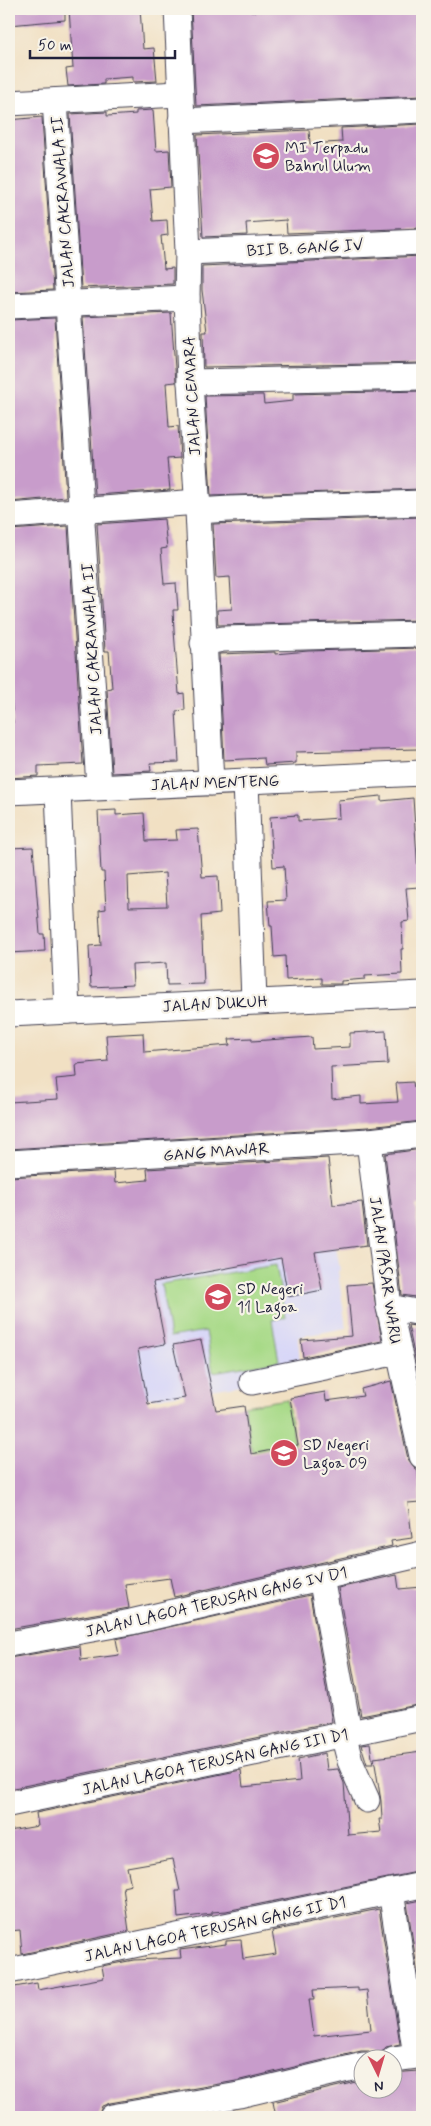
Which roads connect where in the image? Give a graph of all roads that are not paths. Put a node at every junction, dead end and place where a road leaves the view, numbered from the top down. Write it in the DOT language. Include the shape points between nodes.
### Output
graph roads {
  1 [pos="177,9"];
  2 [pos="179,94"];
  3 [pos="56,101"];
  4 [pos="9,103"];
  5 [pos="422,110"];
  6 [pos="181,121"];
  7 [pos="422,242"];
  8 [pos="188,252"];
  9 [pos="187,298"];
  10 [pos="69,302"];
  11 [pos="9,306"];
  12 [pos="422,377"];
  13 [pos="190,382"];
  14 [pos="422,503"];
  15 [pos="198,507"];
  16 [pos="83,511"];
  17 [pos="9,516"];
  18 [pos="422,634"];
  19 [pos="203,643"];
  20 [pos="422,773"];
  21 [pos="246,781"];
  22 [pos="211,783"];
  23 [pos="99,787"];
  24 [pos="58,791"];
  25 [pos="9,792"];
  26 [pos="422,994"];
  27 [pos="254,1001"];
  28 [pos="67,1011"];
  29 [pos="9,1014"];
  30 [pos="422,1135"];
  31 [pos="369,1141"];
  32 [pos="9,1163"];
  33 [pos="389,1307"];
  34 [pos="422,1313"];
  35 [pos="398,1352"];
  36 [pos="252,1382"];
  37 [pos="422,1456"];
  38 [pos="422,1554"];
  39 [pos="321,1577"];
  40 [pos="9,1644"];
  41 [pos="422,1718"];
  42 [pos="346,1734"];
  43 [pos="367,1800"];
  44 [pos="9,1804"];
  45 [pos="422,1885"];
  46 [pos="391,1891"];
  47 [pos="9,1971"];
  48 [pos="405,2058"];
  49 [pos="354,2067"];
  50 [pos="112,2117"];
  1 -- 2 [label="street, JALAN CEMARA"];
  2 -- 3 [label="street, JALAN CAKRAWALA II"];
  2 -- 6 [label="street, JALAN CEMARA"];
  3 -- 4 [label="street, JALAN CAKRAWALA II"];
  3 -- 10 [label="street, JALAN CAKRAWALA II"];
  5 -- 6 [label="street"];
  6 -- 8 [label="street, JALAN CEMARA"];
  7 -- 8 [label="street, BII B. GANG IV"];
  8 -- 9 [label="street, JALAN CEMARA"];
  9 -- 10 [label="street, JALAN CAKRAWALA II"];
  9 -- 13 [label="street, JALAN CEMARA"];
  10 -- 11 [label="street, JALAN CAKRAWALA II"];
  10 -- 16 [label="street, JALAN CAKRAWALA II"];
  12 -- 13 [label="street"];
  13 -- 15 [label="street, JALAN CEMARA"];
  14 -- 15 [label="street" via="229,509"];
  15 -- 16 [label="street"];
  15 -- 19 [label="street, JALAN CEMARA"];
  16 -- 17 [label="street"];
  16 -- 23 [label="street, JALAN CAKRAWALA II"];
  18 -- 19 [label="street" via="224,639"];
  19 -- 22 [label="street, JALAN CEMARA"];
  20 -- 21 [label="street, JALAN MENTENG"];
  21 -- 22 [label="street, JALAN MENTENG"];
  21 -- 27 [label="street"];
  22 -- 23 [label="street, JALAN MENTENG"];
  23 -- 24 [label="street, JALAN MENTENG"];
  24 -- 25 [label="street, JALAN MENTENG"];
  24 -- 28 [label="street"];
  26 -- 27 [label="street, JALAN DUKUH"];
  27 -- 28 [label="street, JALAN DUKUH"];
  28 -- 29 [label="street, JALAN DUKUH"];
  30 -- 31 [label="street, GANG MAWAR"];
  31 -- 32 [label="street, GANG MAWAR"];
  31 -- 33 [label="street, JALAN PASAR WARU"];
  33 -- 34 [label="street"];
  33 -- 35 [label="street, JALAN PASAR WARU"];
  35 -- 36 [label="street"];
  35 -- 37 [label="street, JALAN PASAR WARU"];
  38 -- 39 [label="street, JALAN LAGOA TERUSAN GANG IV D1"];
  39 -- 40 [label="street, JALAN LAGOA TERUSAN GANG IV D1" via="131,1622"];
  39 -- 42 [label="street"];
  41 -- 42 [label="street, JALAN LAGOA TERUSAN GANG III D1"];
  42 -- 43 [label="street" via="352,1766"];
  42 -- 44 [label="street, JALAN LAGOA TERUSAN GANG III D1"];
  45 -- 46 [label="street, JALAN LAGOA TERUSAN GANG II D1"];
  46 -- 47 [label="street, JALAN LAGOA TERUSAN GANG II D1"];
  46 -- 48 [label="street"];
  49 -- 50 [label="street" via="239,2095"];
}
